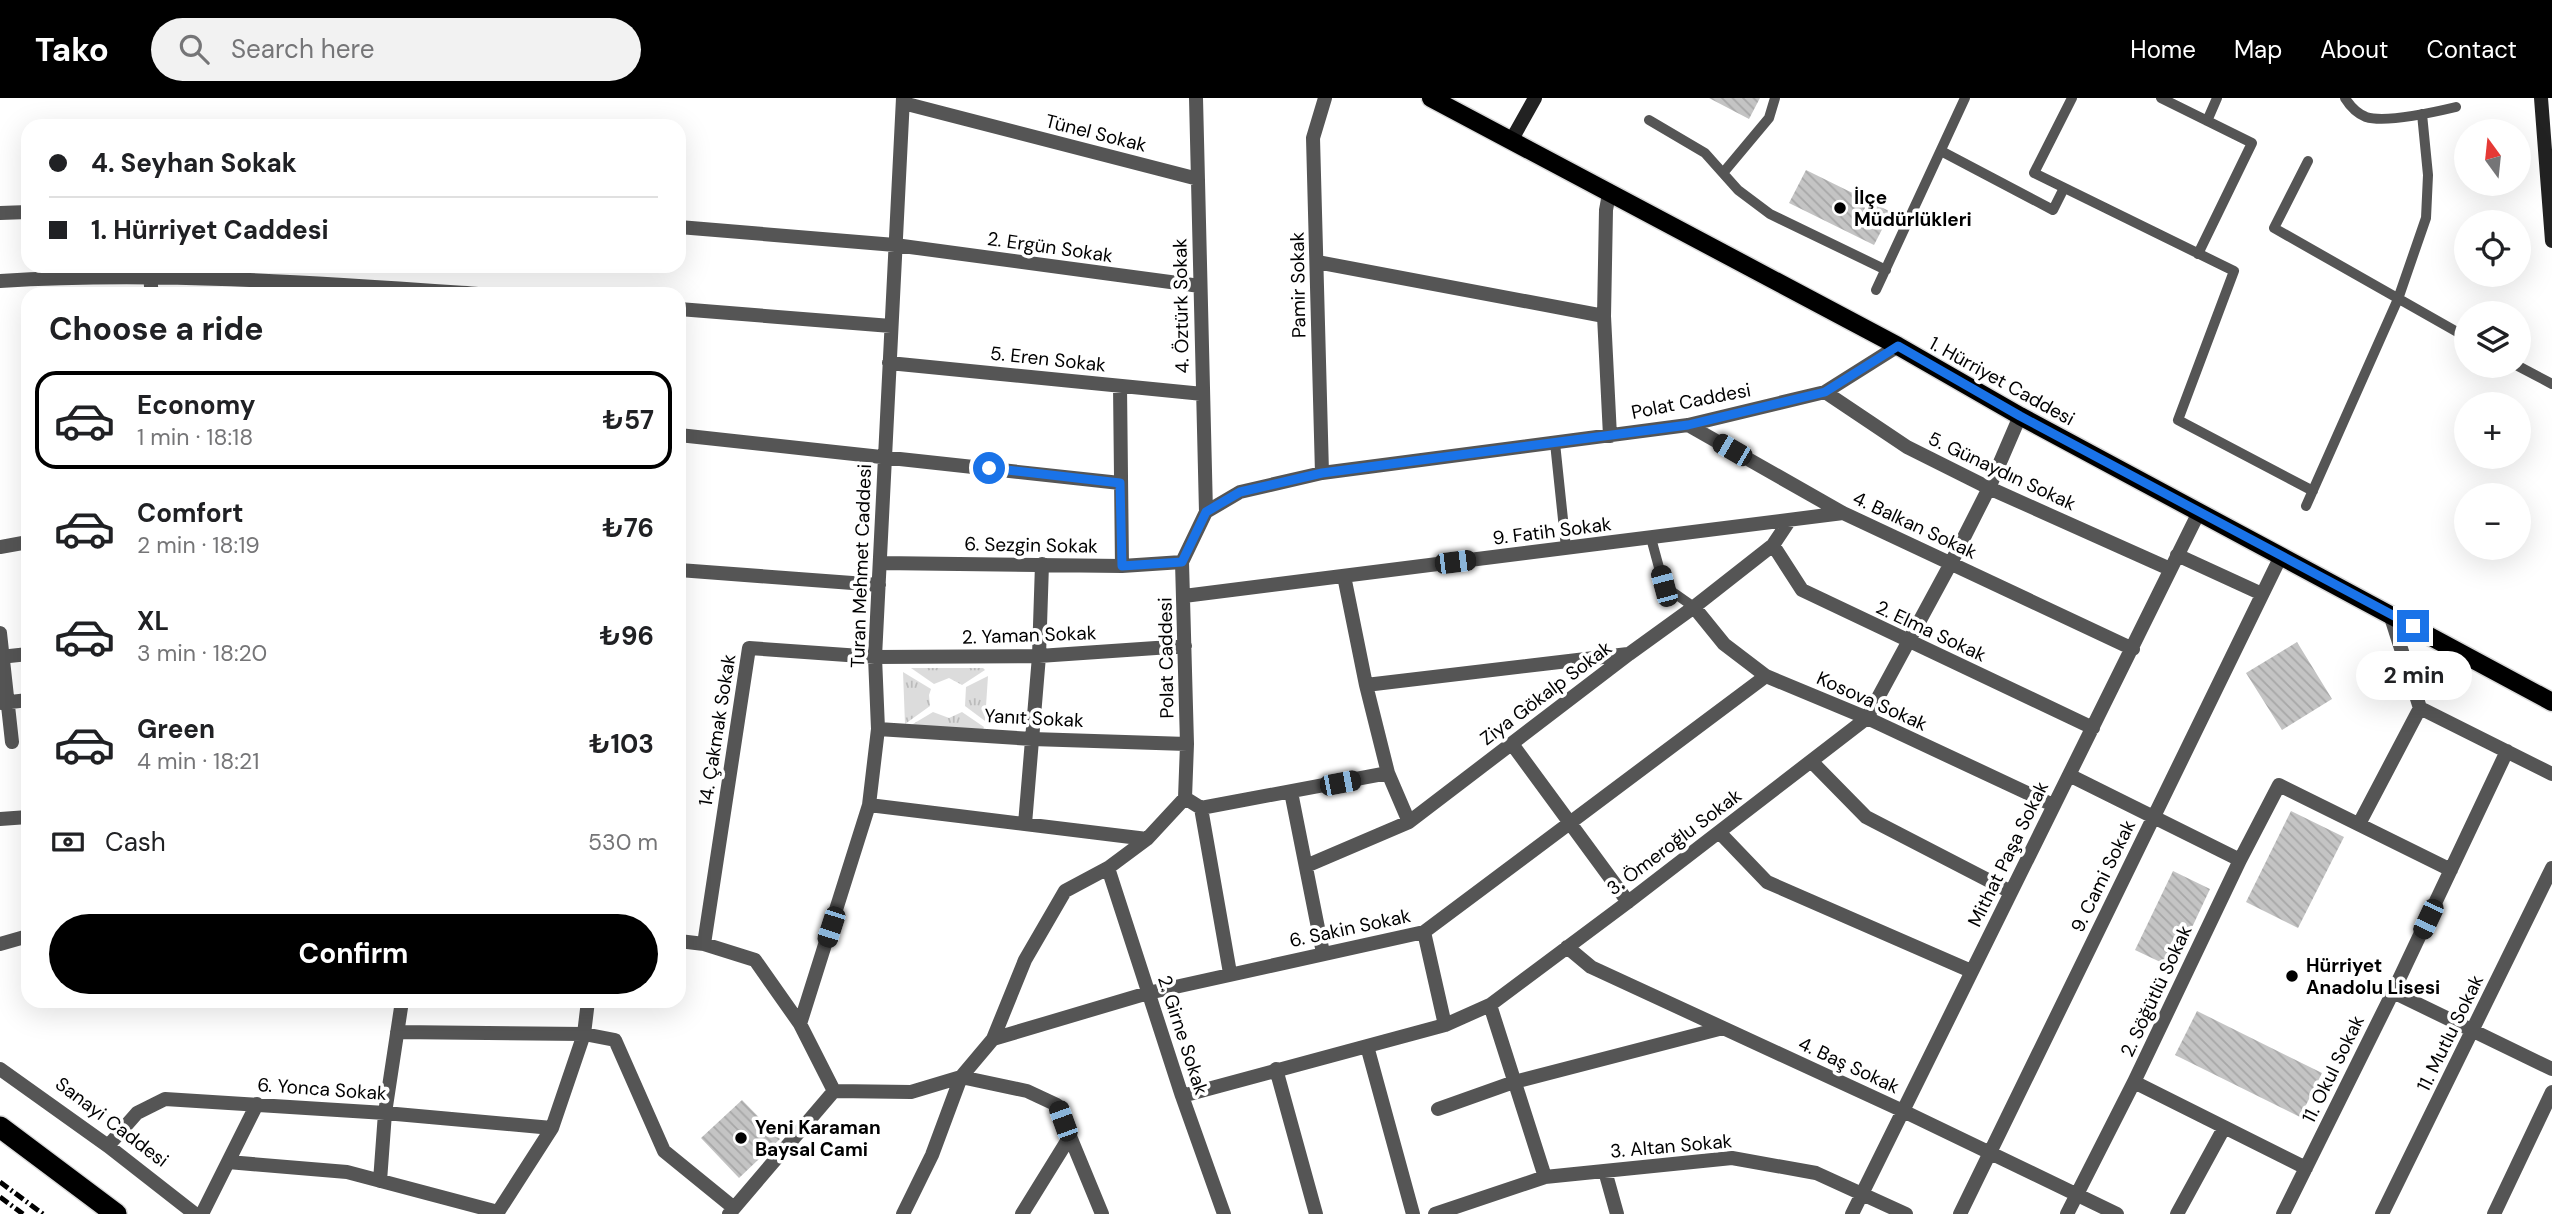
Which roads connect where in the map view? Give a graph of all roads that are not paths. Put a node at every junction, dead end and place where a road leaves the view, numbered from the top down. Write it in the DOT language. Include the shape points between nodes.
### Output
graph roads {
  1 [pos="1196,98"];
  2 [pos="1325,98"];
  3 [pos="1431,98"];
  4 [pos="1535,98"];
  5 [pos="1775,98"];
  6 [pos="1965,98"];
  7 [pos="2071,98"];
  8 [pos="2161,98"];
  9 [pos="2217,98"];
  10 [pos="2344,98"];
  11 [pos="2542,98"];
  12 [pos="903,100"];
  13 [pos="2456,107"];
  14 [pos="2422,114"];
  15 [pos="1649,120"];
  16 [pos="2207,121"];
  17 [pos="1511,141"];
  18 [pos="1941,151"];
  19 [pos="2308,161"];
  20 [pos="1723,173"];
  21 [pos="1198,179"];
  22 [pos="2064,188"];
  23 [pos="1609,194"];
  24 [pos="21,212"];
  25 [pos="0,213"];
  26 [pos="686,228"];
  27 [pos="2552,241"];
  28 [pos="895,246"];
  29 [pos="2198,254"];
  30 [pos="1317,262"];
  31 [pos="1886,270"];
  32 [pos="57,277"];
  33 [pos="150,278"];
  34 [pos="0,281"];
  35 [pos="1200,286"];
  36 [pos="58,287"];
  37 [pos="151,287"];
  38 [pos="230,287"];
  39 [pos="1876,290"];
  40 [pos="2398,299"];
  41 [pos="686,310"];
  42 [pos="1604,316"];
  43 [pos="891,326"];
  44 [pos="2454,330"];
  45 [pos="1898,346"];
  46 [pos="889,363"];
  47 [pos="2531,373"];
  48 [pos="2552,384"];
  49 [pos="1120,386"];
  50 [pos="1825,392"];
  51 [pos="1203,394"];
  52 [pos="2020,416"];
  53 [pos="1688,425"];
  54 [pos="686,436"];
  55 [pos="1610,436"];
  56 [pos="1555,443"];
  57 [pos="884,457"];
  58 [pos="1322,473"];
  59 [pos="1120,483"];
  60 [pos="1989,488"];
  61 [pos="2314,491"];
  62 [pos="2306,506"];
  63 [pos="1206,512"];
  64 [pos="2199,512"];
  65 [pos="1843,513"];
  66 [pos="1789,521"];
  67 [pos="1651,538"];
  68 [pos="21,543"];
  69 [pos="1773,545"];
  70 [pos="0,547"];
  71 [pos="1566,548"];
  72 [pos="2177,555"];
  73 [pos="2281,556"];
  74 [pos="1182,562"];
  75 [pos="880,563"];
  76 [pos="1951,563"];
  77 [pos="1042,564"];
  78 [pos="1122,566"];
  79 [pos="2170,569"];
  80 [pos="686,571"];
  81 [pos="1344,576"];
  82 [pos="878,585"];
  83 [pos="2262,594"];
  84 [pos="1184,596"];
  85 [pos="1694,607"];
  86 [pos="2390,614"];
  87 [pos="0,633"];
  88 [pos="1910,642"];
  89 [pos="1185,646"];
  90 [pos="2133,649"];
  91 [pos="1629,654"];
  92 [pos="21,655"];
  93 [pos="1039,656"];
  94 [pos="1,657"];
  95 [pos="875,657"];
  96 [pos="1766,676"];
  97 [pos="1366,685"];
  98 [pos="2551,698"];
  99 [pos="4,702"];
  100 [pos="2420,708"];
  101 [pos="1867,718"];
  102 [pos="2093,728"];
  103 [pos="878,729"];
  104 [pos="1032,740"];
  105 [pos="12,742"];
  106 [pos="1187,744"];
  107 [pos="1512,744"];
  108 [pos="2507,751"];
  109 [pos="1812,762"];
  110 [pos="1388,773"];
  111 [pos="2552,774"];
  112 [pos="2069,775"];
  113 [pos="1291,792"];
  114 [pos="1185,798"];
  115 [pos="869,805"];
  116 [pos="2053,805"];
  117 [pos="1201,808"];
  118 [pos="2154,817"];
  119 [pos="21,818"];
  120 [pos="0,819"];
  121 [pos="1409,822"];
  122 [pos="1570,822"];
  123 [pos="1025,824"];
  124 [pos="2359,824"];
  125 [pos="1719,832"];
  126 [pos="1147,839"];
  127 [pos="2239,860"];
  128 [pos="1306,866"];
  129 [pos="1108,868"];
  130 [pos="2552,868"];
  131 [pos="2451,870"];
  132 [pos="2011,892"];
  133 [pos="1628,902"];
  134 [pos="1424,932"];
  135 [pos="21,938"];
  136 [pos="686,942"];
  137 [pos="0,944"];
  138 [pos="704,944"];
  139 [pos="1567,947"];
  140 [pos="1323,953"];
  141 [pos="1971,971"];
  142 [pos="1230,973"];
  143 [pos="2393,992"];
  144 [pos="1148,993"];
  145 [pos="1490,1005"];
  146 [pos="401,1008"];
  147 [pos="587,1008"];
  148 [pos="800,1024"];
  149 [pos="1445,1025"];
  150 [pos="1723,1028"];
  151 [pos="2473,1030"];
  152 [pos="397,1032"];
  153 [pos="584,1034"];
  154 [pos="993,1039"];
  155 [pos="1367,1046"];
  156 [pos="0,1069"];
  157 [pos="1276,1069"];
  158 [pos="2552,1069"];
  159 [pos="961,1077"];
  160 [pos="1514,1082"];
  161 [pos="2134,1082"];
  162 [pos="834,1091"];
  163 [pos="2552,1092"];
  164 [pos="1182,1096"];
  165 [pos="257,1104"];
  166 [pos="1438,1110"];
  167 [pos="1901,1110"];
  168 [pos="385,1113"];
  169 [pos="0,1127"];
  170 [pos="552,1128"];
  171 [pos="2224,1128"];
  172 [pos="1069,1138"];
  173 [pos="108,1146"];
  174 [pos="1989,1152"];
  175 [pos="228,1162"];
  176 [pos="2306,1168"];
  177 [pos="1605,1171"];
  178 [pos="1545,1177"];
  179 [pos="380,1181"];
  180 [pos="1861,1194"];
  181 [pos="2077,1195"];
  182 [pos="731,1211"];
  183 [pos="116,1214"];
  184 [pos="195,1214"];
  185 [pos="202,1214"];
  186 [pos="903,1214"];
  187 [pos="1022,1214"];
  188 [pos="1102,1214"];
  189 [pos="1224,1214"];
  190 [pos="1316,1214"];
  191 [pos="1413,1214"];
  192 [pos="1435,1214"];
  193 [pos="1617,1214"];
  194 [pos="1852,1214"];
  195 [pos="1906,1214"];
  196 [pos="1960,1214"];
  197 [pos="2067,1214"];
  198 [pos="2117,1214"];
  199 [pos="2177,1214"];
  200 [pos="2283,1214"];
  201 [pos="2382,1214"];
  202 [pos="2494,1214"];
  1 -- 21 [label="street, 4. Öztürk Sokak"];
  2 -- 30 [label="street, Pamir Sokak" via="1313,138"];
  3 -- 17 [label="main road, 1. Hürriyet Caddesi"];
  4 -- 17 [label="main road"];
  5 -- 20 [label="lane" via="1769,118"];
  6 -- 18 [label="lane"];
  7 -- 22 [label="lane" via="2034,173"];
  8 -- 16 [label="lane"];
  9 -- 16 [label="lane"];
  10 -- 14 [label="lane" via="2354,110 2374,119"];
  11 -- 27 [label="main road"];
  12 -- 21 [label="street, Tünel Sokak"];
  12 -- 28 [label="street, Turan Mehmet Caddesi"];
  13 -- 14 [label="lane"];
  14 -- 40 [label="lane" via="2428,174 2426,218"];
  15 -- 20 [label="lane" via="1705,153"];
  16 -- 29 [label="lane" via="2252,143"];
  17 -- 23 [label="main road, 1. Hürriyet Caddesi"];
  18 -- 22 [label="lane" via="2053,210"];
  18 -- 31 [label="lane"];
  19 -- 40 [label="lane" via="2274,228"];
  20 -- 31 [label="lane" via="1770,214"];
  21 -- 35 [label="street, 4. Öztürk Sokak"];
  22 -- 29 [label="lane"];
  23 -- 42 [label="street"];
  23 -- 45 [label="main road, 1. Hürriyet Caddesi"];
  24 -- 25 [label="street"];
  26 -- 28 [label="street, 2. Ergün Sokak"];
  28 -- 35 [label="street, 2. Ergün Sokak"];
  28 -- 43 [label="street, Turan Mehmet Caddesi"];
  29 -- 61 [label="lane" via="2234,271 2178,419"];
  30 -- 42 [label="street"];
  30 -- 58 [label="street, Pamir Sokak"];
  31 -- 39 [label="lane"];
  32 -- 33 [label="street"];
  32 -- 34 [label="street"];
  32 -- 36 [label="street"];
  33 -- 37 [label="street"];
  33 -- 38 [label="street"];
  35 -- 51 [label="street, 4. Öztürk Sokak"];
  40 -- 44 [label="lane"];
  40 -- 61 [label="lane"];
  41 -- 43 [label="street"];
  42 -- 55 [label="street"];
  43 -- 46 [label="street, Turan Mehmet Caddesi"];
  45 -- 50 [label="street, Polat Caddesi"];
  45 -- 52 [label="main road, 1. Hürriyet Caddesi"];
  46 -- 49 [label="street, 5. Eren Sokak"];
  46 -- 57 [label="street, Turan Mehmet Caddesi"];
  47 -- 48 [label="lane"];
  49 -- 51 [label="street, 5. Eren Sokak"];
  49 -- 59 [label="street"];
  50 -- 53 [label="street, Polat Caddesi"];
  50 -- 60 [label="street, 5. Günaydın Sokak" via="1907,447"];
  51 -- 63 [label="street, 4. Öztürk Sokak"];
  52 -- 60 [label="street, 3. Ömeroğlu Sokak"];
  52 -- 64 [label="main road, 1. Hürriyet Caddesi"];
  53 -- 55 [label="street, Polat Caddesi"];
  53 -- 65 [label="street, 4. Balkan Sokak"];
  54 -- 57 [label="street"];
  55 -- 56 [label="street, Polat Caddesi"];
  56 -- 58 [label="street, Polat Caddesi"];
  56 -- 71 [label="lane"];
  57 -- 59 [label="street"];
  57 -- 75 [label="street, Turan Mehmet Caddesi"];
  58 -- 63 [label="street, Polat Caddesi" via="1240,492"];
  59 -- 78 [label="street"];
  60 -- 76 [label="street, 3. Ömeroğlu Sokak"];
  60 -- 79 [label="street, 5. Günaydın Sokak"];
  61 -- 62 [label="lane"];
  63 -- 74 [label="street, Polat Caddesi"];
  64 -- 72 [label="street, Mithat Paşa Sokak"];
  64 -- 73 [label="main road, 1. Hürriyet Caddesi"];
  65 -- 66 [label="street, 9. Fatih Sokak"];
  65 -- 76 [label="street, 4. Balkan Sokak"];
  66 -- 67 [label="street, 9. Fatih Sokak"];
  66 -- 69 [label="street, Ziya Gökalp Sokak"];
  67 -- 71 [label="street, 9. Fatih Sokak"];
  67 -- 85 [label="lane" via="1664,586"];
  68 -- 70 [label="street"];
  69 -- 85 [label="street, Ziya Gökalp Sokak"];
  69 -- 88 [label="street, 2. Elma Sokak" via="1802,590"];
  71 -- 81 [label="street, 9. Fatih Sokak"];
  72 -- 79 [label="street, Mithat Paşa Sokak"];
  72 -- 83 [label="street"];
  73 -- 83 [label="street, 9. Cami Sokak"];
  73 -- 86 [label="main road, 1. Hürriyet Caddesi"];
  74 -- 78 [label="street, 6. Sezgin Sokak"];
  74 -- 84 [label="street, Polat Caddesi"];
  75 -- 77 [label="street, 6. Sezgin Sokak"];
  75 -- 82 [label="street, Turan Mehmet Caddesi"];
  76 -- 88 [label="street, 3. Ömeroğlu Sokak"];
  76 -- 90 [label="street, 4. Balkan Sokak"];
  77 -- 78 [label="street, 6. Sezgin Sokak"];
  77 -- 93 [label="street"];
  79 -- 90 [label="street, Mithat Paşa Sokak"];
  80 -- 82 [label="street"];
  81 -- 84 [label="street, 9. Fatih Sokak"];
  81 -- 97 [label="street"];
  82 -- 95 [label="street, Turan Mehmet Caddesi"];
  83 -- 118 [label="street, 9. Cami Sokak"];
  84 -- 89 [label="street, Polat Caddesi"];
  85 -- 91 [label="street, Ziya Gökalp Sokak"];
  85 -- 96 [label="street, Kosova Sokak" via="1724,644"];
  86 -- 98 [label="main road, 1. Hürriyet Caddesi"];
  86 -- 100 [label="street"];
  87 -- 94 [label="street"];
  88 -- 101 [label="street, 3. Ömeroğlu Sokak"];
  88 -- 102 [label="street, 2. Elma Sokak"];
  89 -- 93 [label="street, 2. Yaman Sokak"];
  89 -- 106 [label="street, Polat Caddesi"];
  90 -- 102 [label="street, Mithat Paşa Sokak"];
  91 -- 97 [label="street"];
  91 -- 107 [label="street, Ziya Gökalp Sokak"];
  92 -- 94 [label="street"];
  93 -- 95 [label="street, 2. Yaman Sokak"];
  93 -- 104 [label="street"];
  94 -- 99 [label="street"];
  95 -- 103 [label="street, Turan Mehmet Caddesi"];
  95 -- 138 [label="street, 14. Çakmak Sokak" via="748,648"];
  96 -- 101 [label="street, Kosova Sokak"];
  96 -- 122 [label="street, 6. Sakin Sokak"];
  97 -- 110 [label="street"];
  99 -- 105 [label="street"];
  100 -- 108 [label="street"];
  100 -- 124 [label="street"];
  101 -- 109 [label="street, 3. Ömeroğlu Sokak"];
  101 -- 116 [label="street, Kosova Sokak"];
  102 -- 112 [label="street, Mithat Paşa Sokak"];
  103 -- 104 [label="street, Yanıt Sokak"];
  103 -- 115 [label="street, Turan Mehmet Caddesi"];
  104 -- 106 [label="street, Yanıt Sokak"];
  104 -- 123 [label="street"];
  106 -- 114 [label="street, Polat Caddesi"];
  107 -- 121 [label="street, Ziya Gökalp Sokak"];
  107 -- 122 [label="street"];
  108 -- 111 [label="street"];
  108 -- 131 [label="street, 11. Okul Sokak"];
  109 -- 125 [label="street, 3. Ömeroğlu Sokak"];
  109 -- 132 [label="street" via="1866,817"];
  110 -- 113 [label="street"];
  110 -- 121 [label="street"];
  112 -- 116 [label="street, Mithat Paşa Sokak"];
  112 -- 118 [label="street"];
  113 -- 117 [label="street"];
  113 -- 128 [label="street"];
  114 -- 117 [label="street"];
  114 -- 126 [label="street"];
  115 -- 123 [label="street"];
  115 -- 148 [label="street, Turan Mehmet Caddesi"];
  116 -- 132 [label="street, Mithat Paşa Sokak"];
  117 -- 142 [label="street"];
  118 -- 127 [label="street"];
  118 -- 174 [label="street, 9. Cami Sokak"];
  119 -- 120 [label="street"];
  121 -- 128 [label="street, Ziya Gökalp Sokak"];
  122 -- 133 [label="street"];
  122 -- 134 [label="street, 6. Sakin Sokak"];
  123 -- 126 [label="street"];
  124 -- 127 [label="street, 2. Söğütlü Sokak" via="2278,785"];
  124 -- 131 [label="street"];
  125 -- 133 [label="street, 3. Ömeroğlu Sokak"];
  125 -- 141 [label="street" via="1767,883"];
  126 -- 129 [label="street"];
  127 -- 161 [label="street, 2. Söğütlü Sokak"];
  128 -- 140 [label="street"];
  129 -- 144 [label="street, 2. Girne Sokak"];
  129 -- 154 [label="street" via="1065,891 1025,960"];
  130 -- 151 [label="street, 11. Mutlu Sokak"];
  131 -- 143 [label="street, 11. Okul Sokak"];
  132 -- 141 [label="street, Mithat Paşa Sokak"];
  133 -- 139 [label="street, 3. Ömeroğlu Sokak"];
  134 -- 140 [label="street, 6. Sakin Sokak"];
  134 -- 149 [label="street"];
  135 -- 137 [label="street"];
  136 -- 138 [label="street"];
  138 -- 148 [label="street" via="755,960"];
  139 -- 145 [label="street, 3. Ömeroğlu Sokak"];
  139 -- 150 [label="street, 4. Baş Sokak" via="1591,967"];
  140 -- 142 [label="street, 6. Sakin Sokak"];
  141 -- 167 [label="street, Mithat Paşa Sokak"];
  142 -- 144 [label="street, 6. Sakin Sokak"];
  143 -- 151 [label="street"];
  143 -- 176 [label="street, 11. Okul Sokak"];
  144 -- 154 [label="street, 6. Sakin Sokak"];
  144 -- 164 [label="street, 2. Girne Sokak"];
  145 -- 149 [label="street, 3. Ömeroğlu Sokak"];
  145 -- 160 [label="street"];
  146 -- 152 [label="street"];
  147 -- 153 [label="street"];
  148 -- 162 [label="street"];
  149 -- 155 [label="street, 3. Ömeroğlu Sokak"];
  150 -- 160 [label="street"];
  150 -- 167 [label="street, 4. Baş Sokak"];
  151 -- 158 [label="street"];
  151 -- 201 [label="street, 11. Mutlu Sokak"];
  152 -- 153 [label="street"];
  152 -- 168 [label="street"];
  153 -- 170 [label="street"];
  153 -- 182 [label="street" via="615,1040 664,1151"];
  154 -- 159 [label="street"];
  155 -- 157 [label="street, 3. Ömeroğlu Sokak"];
  155 -- 191 [label="street"];
  156 -- 173 [label="street, Sanayi Caddesi"];
  157 -- 164 [label="street, 3. Ömeroğlu Sokak"];
  157 -- 190 [label="street"];
  159 -- 162 [label="street" via="911,1092"];
  159 -- 172 [label="street" via="1027,1091 1057,1105"];
  159 -- 186 [label="street" via="932,1155"];
  160 -- 166 [label="street"];
  160 -- 178 [label="street"];
  161 -- 171 [label="street"];
  161 -- 181 [label="street, 2. Söğütlü Sokak"];
  162 -- 182 [label="street"];
  163 -- 202 [label="street"];
  164 -- 189 [label="street, 2. Girne Sokak"];
  165 -- 168 [label="street, 6. Yonca Sokak"];
  165 -- 173 [label="street, 6. Yonca Sokak" via="165,1099 137,1113"];
  165 -- 175 [label="street"];
  167 -- 174 [label="street, 4. Baş Sokak"];
  167 -- 180 [label="street, Mithat Paşa Sokak"];
  168 -- 170 [label="street, 6. Yonca Sokak"];
  168 -- 179 [label="street"];
  169 -- 183 [label="highway"];
  170 -- 179 [label="street" via="498,1212"];
  171 -- 176 [label="street"];
  171 -- 199 [label="street"];
  172 -- 187 [label="street"];
  172 -- 188 [label="street"];
  173 -- 184 [label="street, Sanayi Caddesi"];
  174 -- 181 [label="street, 4. Baş Sokak"];
  174 -- 196 [label="street, 9. Cami Sokak"];
  175 -- 179 [label="street" via="347,1172"];
  175 -- 185 [label="street"];
  176 -- 200 [label="street, 11. Okul Sokak"];
  177 -- 178 [label="street, 3. Altan Sokak"];
  177 -- 180 [label="street, 3. Altan Sokak" via="1732,1157 1816,1173"];
  177 -- 193 [label="street"];
  178 -- 192 [label="street, 3. Altan Sokak"];
  180 -- 194 [label="street, Mithat Paşa Sokak"];
  180 -- 195 [label="street, 3. Altan Sokak"];
  181 -- 197 [label="street, 2. Söğütlü Sokak"];
  181 -- 198 [label="street, 4. Baş Sokak"];
}
